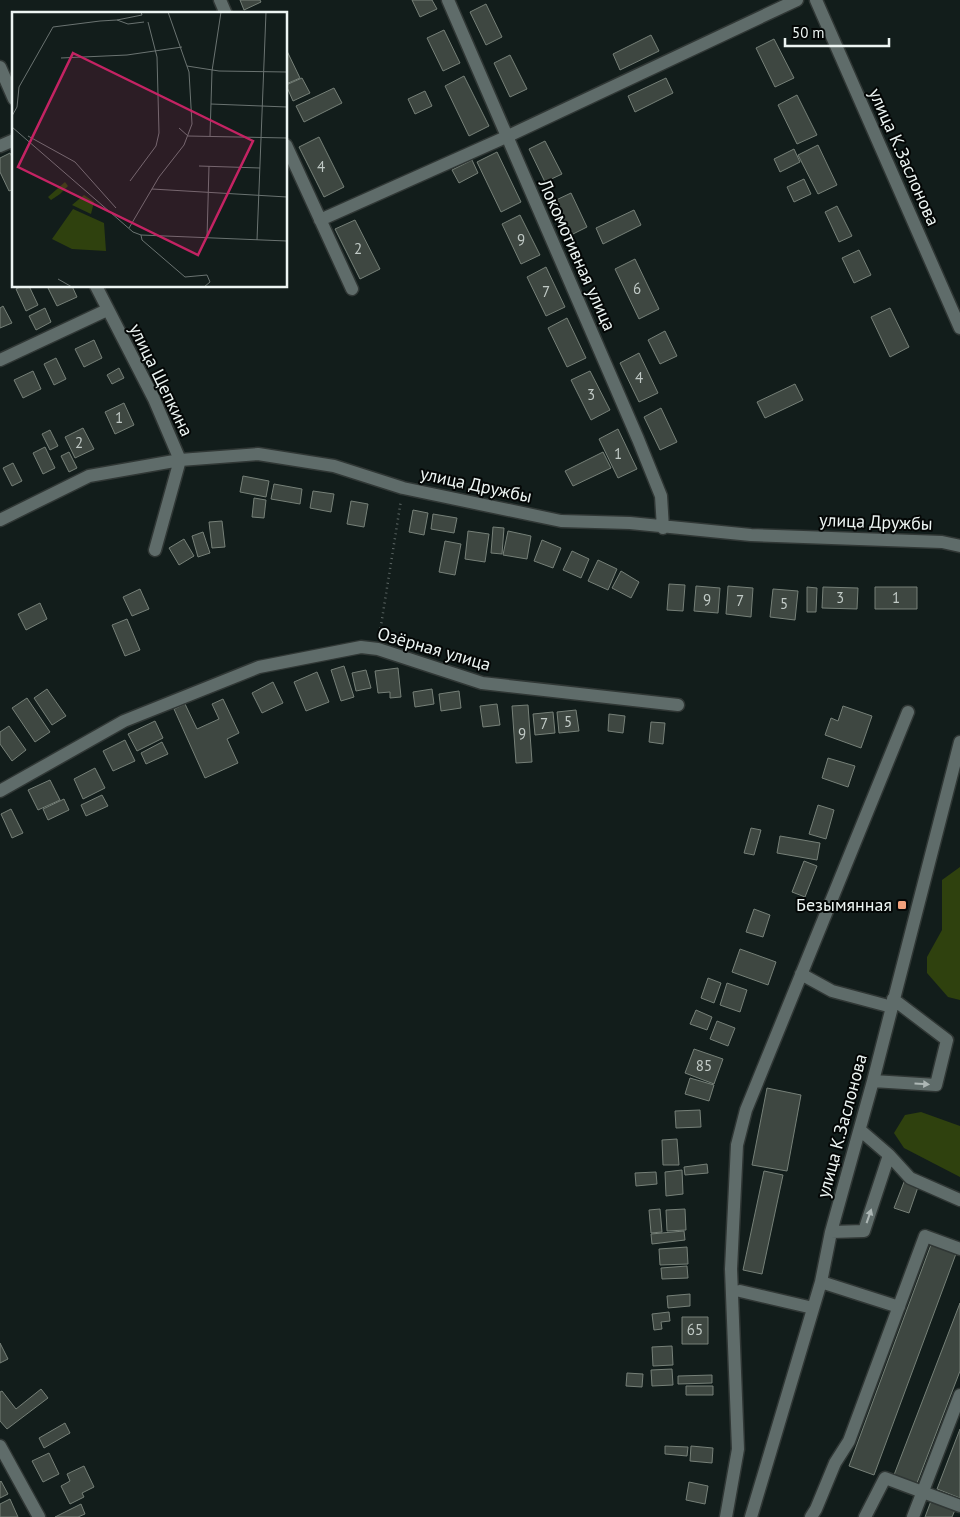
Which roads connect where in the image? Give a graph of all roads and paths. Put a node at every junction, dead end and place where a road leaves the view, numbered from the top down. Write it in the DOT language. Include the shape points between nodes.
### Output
graph roads {
  1 [pos="220,0"];
  2 [pos="448,0"];
  3 [pos="797,0"];
  4 [pos="816,0"];
  5 [pos="225,12"];
  6 [pos="0,67"];
  7 [pos="12,94"];
  8 [pos="506,137"];
  9 [pos="12,141"];
  10 [pos="0,146"];
  11 [pos="288,149"];
  12 [pos="320,220"];
  13 [pos="97,288"];
  14 [pos="352,288"];
  15 [pos="107,310"];
  16 [pos="960,328"];
  17 [pos="0,360"];
  18 [pos="180,460"];
  19 [pos="403,488"];
  20 [pos="0,520"];
  21 [pos="663,528"];
  22 [pos="960,546"];
  23 [pos="155,550"];
  24 [pos="378,649"];
  25 [pos="678,705"];
  26 [pos="908,712"];
  27 [pos="960,742"];
  28 [pos="0,790"];
  29 [pos="801,974"];
  30 [pos="893,1003"];
  31 [pos="873,1081"];
  32 [pos="860,1130"];
  33 [pos="889,1155"];
  34 [pos="960,1200"];
  35 [pos="831,1232"];
  36 [pos="960,1249"];
  37 [pos="821,1282"];
  38 [pos="740,1291"];
  39 [pos="899,1307"];
  40 [pos="813,1308"];
  41 [pos="960,1395"];
  42 [pos="0,1446"];
  43 [pos="922,1492"];
  44 [pos="960,1506"];
  45 [pos="727,1514"];
  46 [pos="39,1517"];
  47 [pos="751,1517"];
  48 [pos="811,1517"];
  49 [pos="865,1517"];
  50 [pos="912,1517"];
  1 -- 5 [label="street"];
  2 -- 8 [label="street, Локомотивная улица"];
  3 -- 8 [label="street"];
  4 -- 16 [label="street, улица К.Заслонова"];
  6 -- 7 [label="street"];
  8 -- 12 [label="street"];
  8 -- 21 [label="street, Локомотивная улица" via="661,496"];
  9 -- 10 [label="street"];
  11 -- 12 [label="street"];
  12 -- 14 [label="street"];
  13 -- 15 [label="street, улица Щепкина"];
  15 -- 17 [label="street"];
  15 -- 18 [label="street, улица Щепкина" via="154,399"];
  18 -- 19 [label="street, улица Дружбы" via="258,454 334,466"];
  18 -- 20 [label="street, улица Дружбы" via="89,476"];
  18 -- 23 [label="street, улица Щепкина"];
  19 -- 21 [label="street, улица Дружбы" via="561,521 630,523"];
  19 -- 24 [label="path"];
  21 -- 22 [label="street, улица Дружбы" via="751,535 942,542"];
  24 -- 25 [label="street, Озёрная улица" via="482,682"];
  24 -- 28 [label="street, Озёрная улица" via="361,647 260,667 124,721"];
  26 -- 29 [label="street"];
  27 -- 30 [label="street, улица К.Заслонова"];
  29 -- 30 [label="street" via="832,991"];
  29 -- 45 [label="street" via="746,1110 737,1145 731,1269 738,1449"];
  30 -- 31 [label="street, улица К.Заслонова"];
  31 -- 30 [label="street, one-way" via="936,1084 945,1049 947,1040"];
  31 -- 32 [label="street, улица К.Заслонова"];
  32 -- 33 [label="street"];
  32 -- 35 [label="street, улица К.Заслонова"];
  33 -- 34 [label="street" via="910,1178"];
  35 -- 33 [label="street, one-way" via="864,1231"];
  35 -- 37 [label="street, улица К.Заслонова"];
  36 -- 39 [label="street" via="925,1236"];
  37 -- 39 [label="street"];
  37 -- 40 [label="street, улица К.Заслонова"];
  38 -- 40 [label="street"];
  39 -- 48 [label="street" via="849,1440"];
  40 -- 47 [label="street, улица К.Заслонова"];
  41 -- 43 [label="street"];
  42 -- 46 [label="street"];
  43 -- 44 [label="street"];
  43 -- 49 [label="street" via="885,1478"];
  43 -- 50 [label="street"];
  45 -- 47 [label="street"];
}
